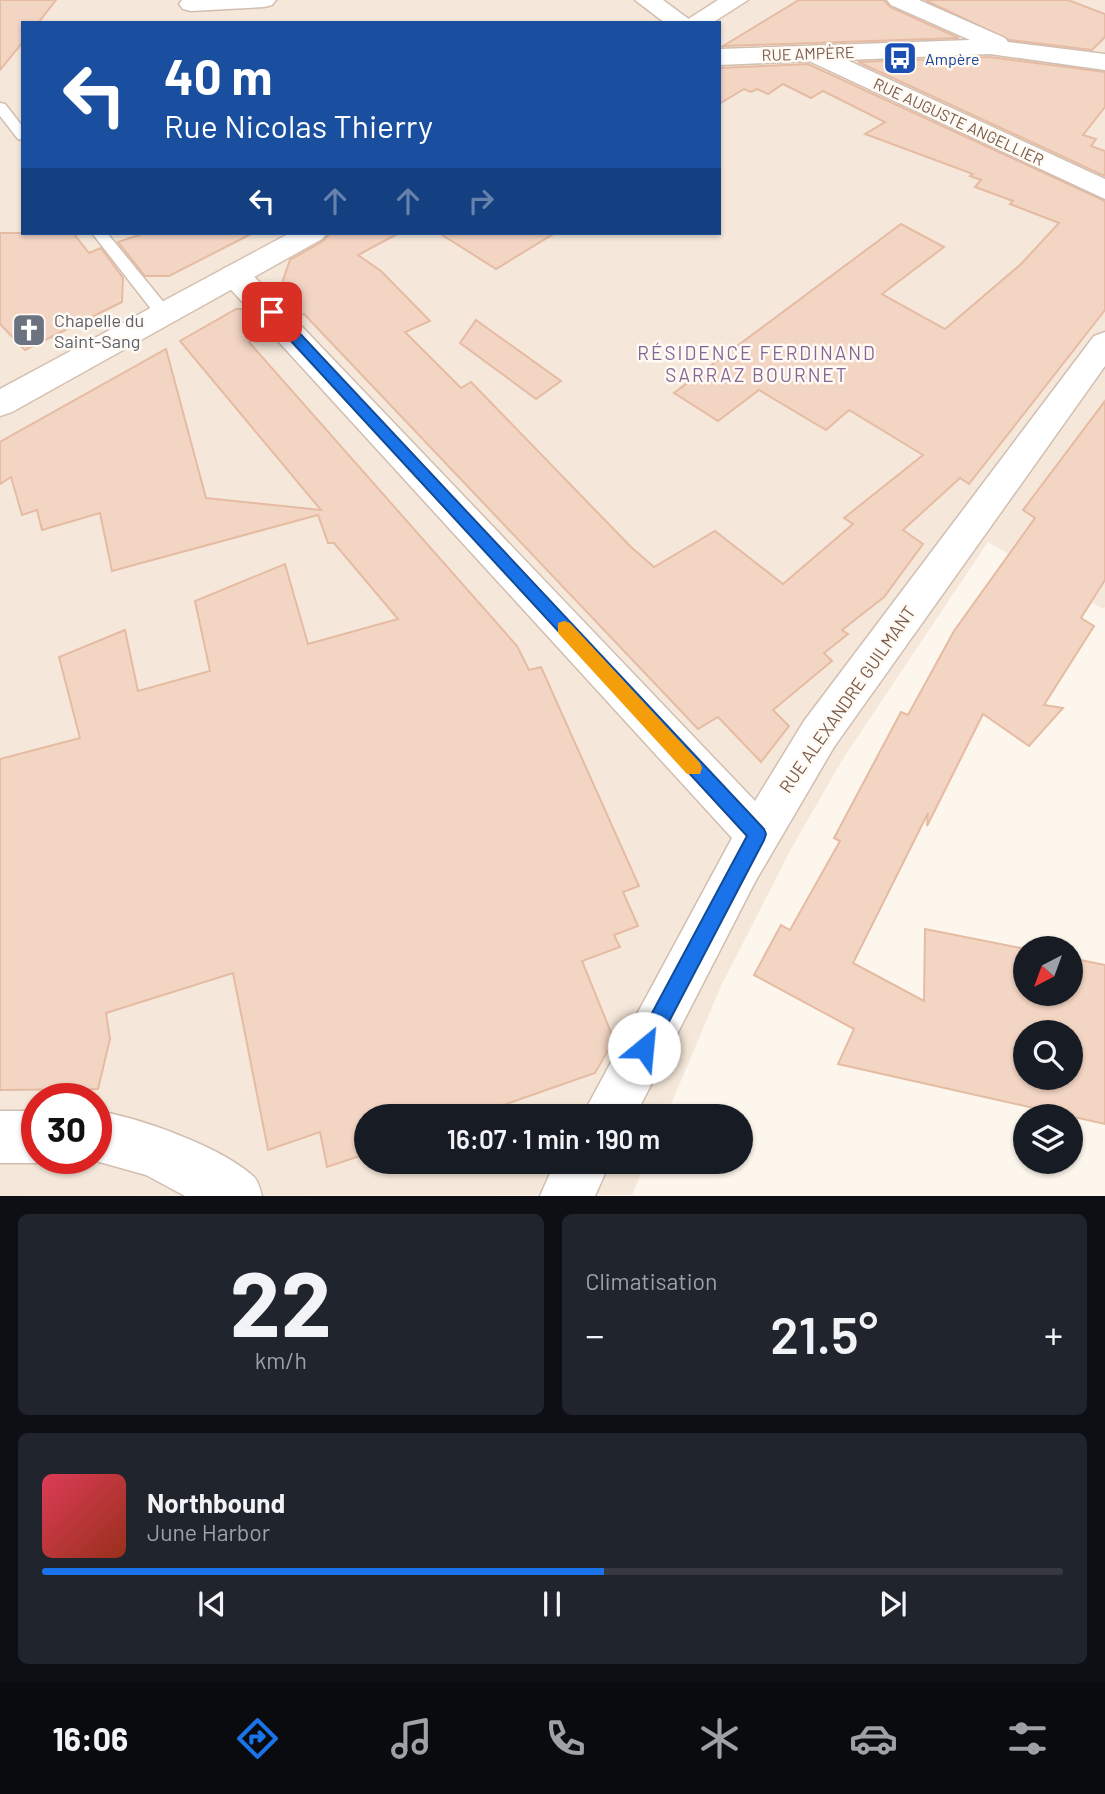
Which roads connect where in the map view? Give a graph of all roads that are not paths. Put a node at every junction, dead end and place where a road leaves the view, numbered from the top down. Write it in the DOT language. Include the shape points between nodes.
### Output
graph roads {
  1 [pos="264,0"];
  2 [pos="647,0"];
  3 [pos="736,0"];
  4 [pos="899,0"];
  5 [pos="191,4"];
  6 [pos="679,21"];
  7 [pos="698,21"];
  8 [pos="1009,48"];
  9 [pos="813,53"];
  10 [pos="721,57"];
  11 [pos="1105,62"];
  12 [pos="0,107"];
  13 [pos="21,133"];
  14 [pos="1105,190"];
  15 [pos="101,235"];
  16 [pos="308,235"];
  17 [pos="235,275"];
  18 [pos="164,314"];
  19 [pos="1105,343"];
  20 [pos="0,404"];
  21 [pos="757,834"];
  22 [pos="614,1104"];
  23 [pos="0,1137"];
  24 [pos="21,1137"];
  25 [pos="112,1140"];
  26 [pos="577,1174"];
  27 [pos="236,1195"];
  28 [pos="566,1195"];
  1 -- 5 [label="street"];
  2 -- 6 [label="street"];
  3 -- 7 [label="street"];
  4 -- 8 [label="street"];
  8 -- 9 [label="street, RUE AMPÈRE"];
  8 -- 11 [label="street, RUE AMPÈRE"];
  9 -- 10 [label="street, RUE AMPÈRE"];
  9 -- 14 [label="street, RUE AUGUSTE ANGELLIER"];
  12 -- 13 [label="lane"];
  15 -- 18 [label="lane"];
  16 -- 17 [label="street"];
  17 -- 18 [label="street"];
  17 -- 21 [label="street"];
  18 -- 20 [label="street"];
  19 -- 21 [label="street, RUE ALEXANDRE GUILMANT" via="819,734"];
  21 -- 22 [label="street, RUE ALEXANDRE GUILMANT"];
  23 -- 24 [label="street"];
  25 -- 27 [label="street" via="142,1146"];
  26 -- 28 [label="street"];
}
